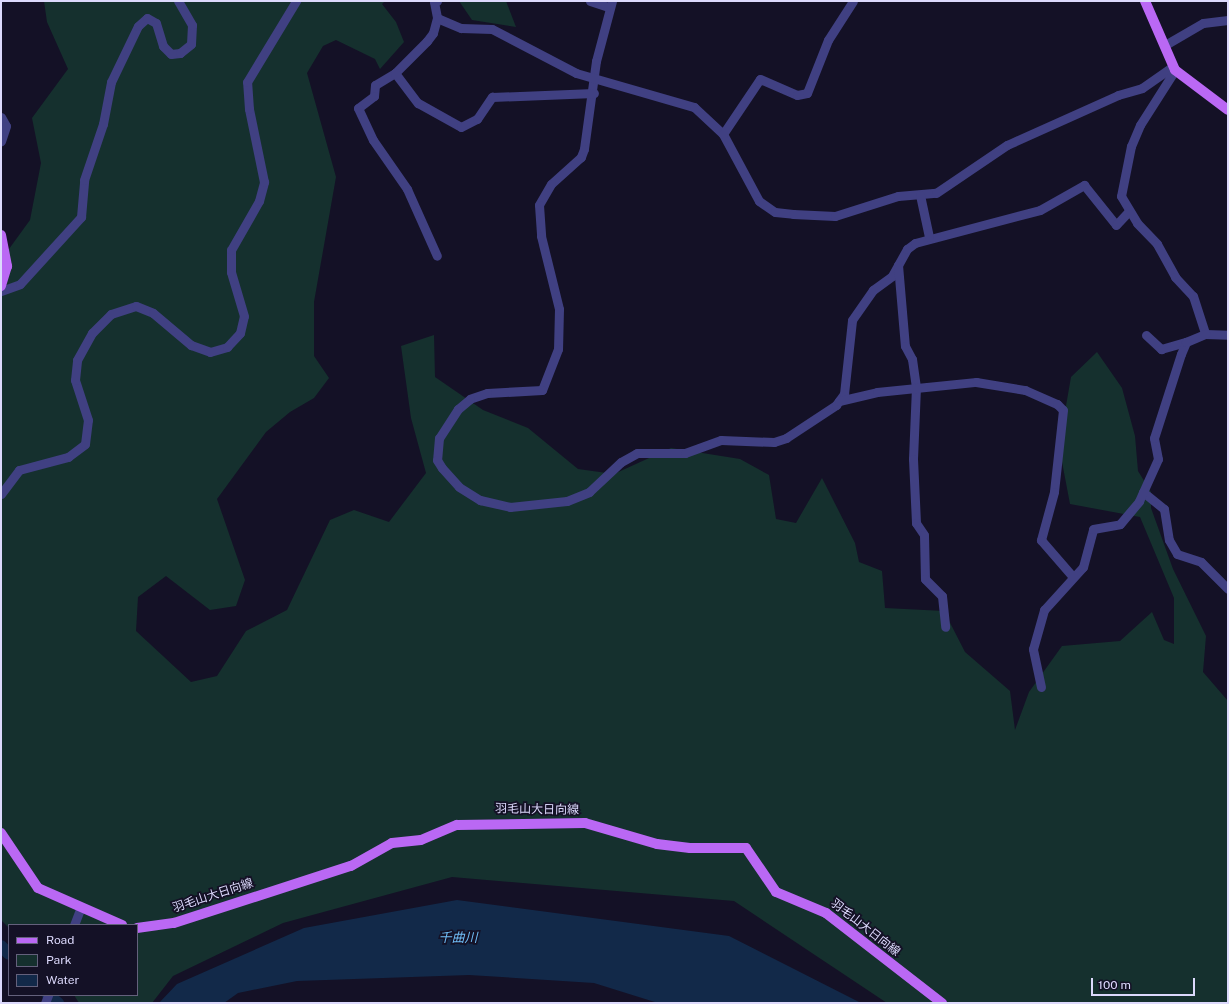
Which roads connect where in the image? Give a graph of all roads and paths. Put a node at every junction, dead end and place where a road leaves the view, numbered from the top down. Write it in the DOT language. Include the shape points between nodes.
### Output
graph roads {
  1 [pos="178,1"];
  2 [pos="296,1"];
  3 [pos="437,1"];
  4 [pos="590,1"];
  5 [pos="853,1"];
  6 [pos="1144,1"];
  7 [pos="611,4"];
  8 [pos="437,18"];
  9 [pos="1228,20"];
  10 [pos="1164,45"];
  11 [pos="1174,68"];
  12 [pos="395,73"];
  13 [pos="596,77"];
  14 [pos="594,93"];
  15 [pos="1228,110"];
  16 [pos="1,118"];
  17 [pos="723,134"];
  18 [pos="1,141"];
  19 [pos="920,195"];
  20 [pos="1128,211"];
  21 [pos="1,235"];
  22 [pos="929,237"];
  23 [pos="437,256"];
  24 [pos="898,265"];
  25 [pos="1,286"];
  26 [pos="1,291"];
  27 [pos="1205,334"];
  28 [pos="1146,335"];
  29 [pos="1228,335"];
  30 [pos="1186,342"];
  31 [pos="916,387"];
  32 [pos="839,401"];
  33 [pos="1143,492"];
  34 [pos="1,494"];
  35 [pos="1073,578"];
  36 [pos="1228,589"];
  37 [pos="945,627"];
  38 [pos="1041,687"];
  39 [pos="1,833"];
  40 [pos="80,909"];
  41 [pos="74,924"];
  42 [pos="119,924"];
  43 [pos="138,928"];
  44 [pos="942,1003"];
  1 -- 26 [label="street" via="192,25 191,44 180,53 171,54 163,46 156,23 147,18 138,26 111,82 103,124 84,180 81,217 20,284"];
  2 -- 34 [label="street" via="247,82 248,109 264,182 259,201 231,250 231,272 244,316 240,333 227,347 210,352 191,345 153,313 136,306 111,314 92,333 77,360 75,380 88,420 85,444 68,457 19,470"];
  3 -- 8 [label="street" via="434,2"];
  4 -- 7 [label="street"];
  5 -- 17 [label="street" via="828,40 807,93 797,95 760,79"];
  6 -- 10 [label="main road"];
  7 -- 13 [label="street"];
  8 -- 12 [label="street" via="427,42"];
  8 -- 13 [label="street" via="461,28 492,28 576,73"];
  9 -- 10 [label="street" via="1203,23"];
  10 -- 11 [label="main road"];
  11 -- 15 [label="main road"];
  11 -- 19 [label="street" via="1142,88 1118,95 1007,145 944,189"];
  11 -- 20 [label="street" via="1140,125 1131,146 1121,196"];
  12 -- 14 [label="street" via="418,103 461,127 477,119 492,97"];
  12 -- 23 [label="street" via="375,85 374,96 358,108 374,140 407,189"];
  13 -- 14 [label="street"];
  13 -- 17 [label="street" via="682,102 703,113"];
  14 -- 32 [label="street" via="581,157 551,184 539,205 540,236 559,309 558,349 542,390 479,395 458,409 444,429 436,448 437,460 448,476 470,494 510,507 567,501 589,492 621,462 637,453 685,453 721,440 774,442"];
  16 -- 18 [label="street" via="6,126"];
  17 -- 19 [label="street" via="755,196 775,212 835,216 898,196"];
  19 -- 22 [label="street"];
  20 -- 22 [label="street" via="1116,225 1084,185 1040,210"];
  20 -- 27 [label="street" via="1157,244 1175,277 1193,296"];
  21 -- 25 [label="main road" via="6,266"];
  22 -- 24 [label="street" via="907,249"];
  24 -- 31 [label="street" via="905,346 912,359"];
  24 -- 32 [label="street" via="892,276 873,290 852,320 848,384"];
  27 -- 29 [label="street"];
  27 -- 30 [label="street"];
  28 -- 30 [label="street" via="1161,349"];
  30 -- 33 [label="street" via="1154,438 1158,459"];
  31 -- 32 [label="street"];
  31 -- 35 [label="street" via="976,382 998,384 1025,390 1063,410 1054,492 1041,540"];
  31 -- 37 [label="street" via="913,459 916,523 924,536 925,578 942,596"];
  33 -- 35 [label="street" via="1120,524 1093,529 1083,567"];
  33 -- 36 [label="street" via="1164,509 1169,540 1177,554 1201,562"];
  35 -- 38 [label="street" via="1047,605 1035,637 1034,658"];
  39 -- 40 [label="main road" via="38,888"];
  40 -- 41 [label="street"];
  40 -- 42 [label="main road"];
  43 -- 44 [label="main road, 羽毛山大日向線" via="174,923 351,866 392,843 421,840 457,825 585,824 664,845 746,848 776,892 826,913"];
}
